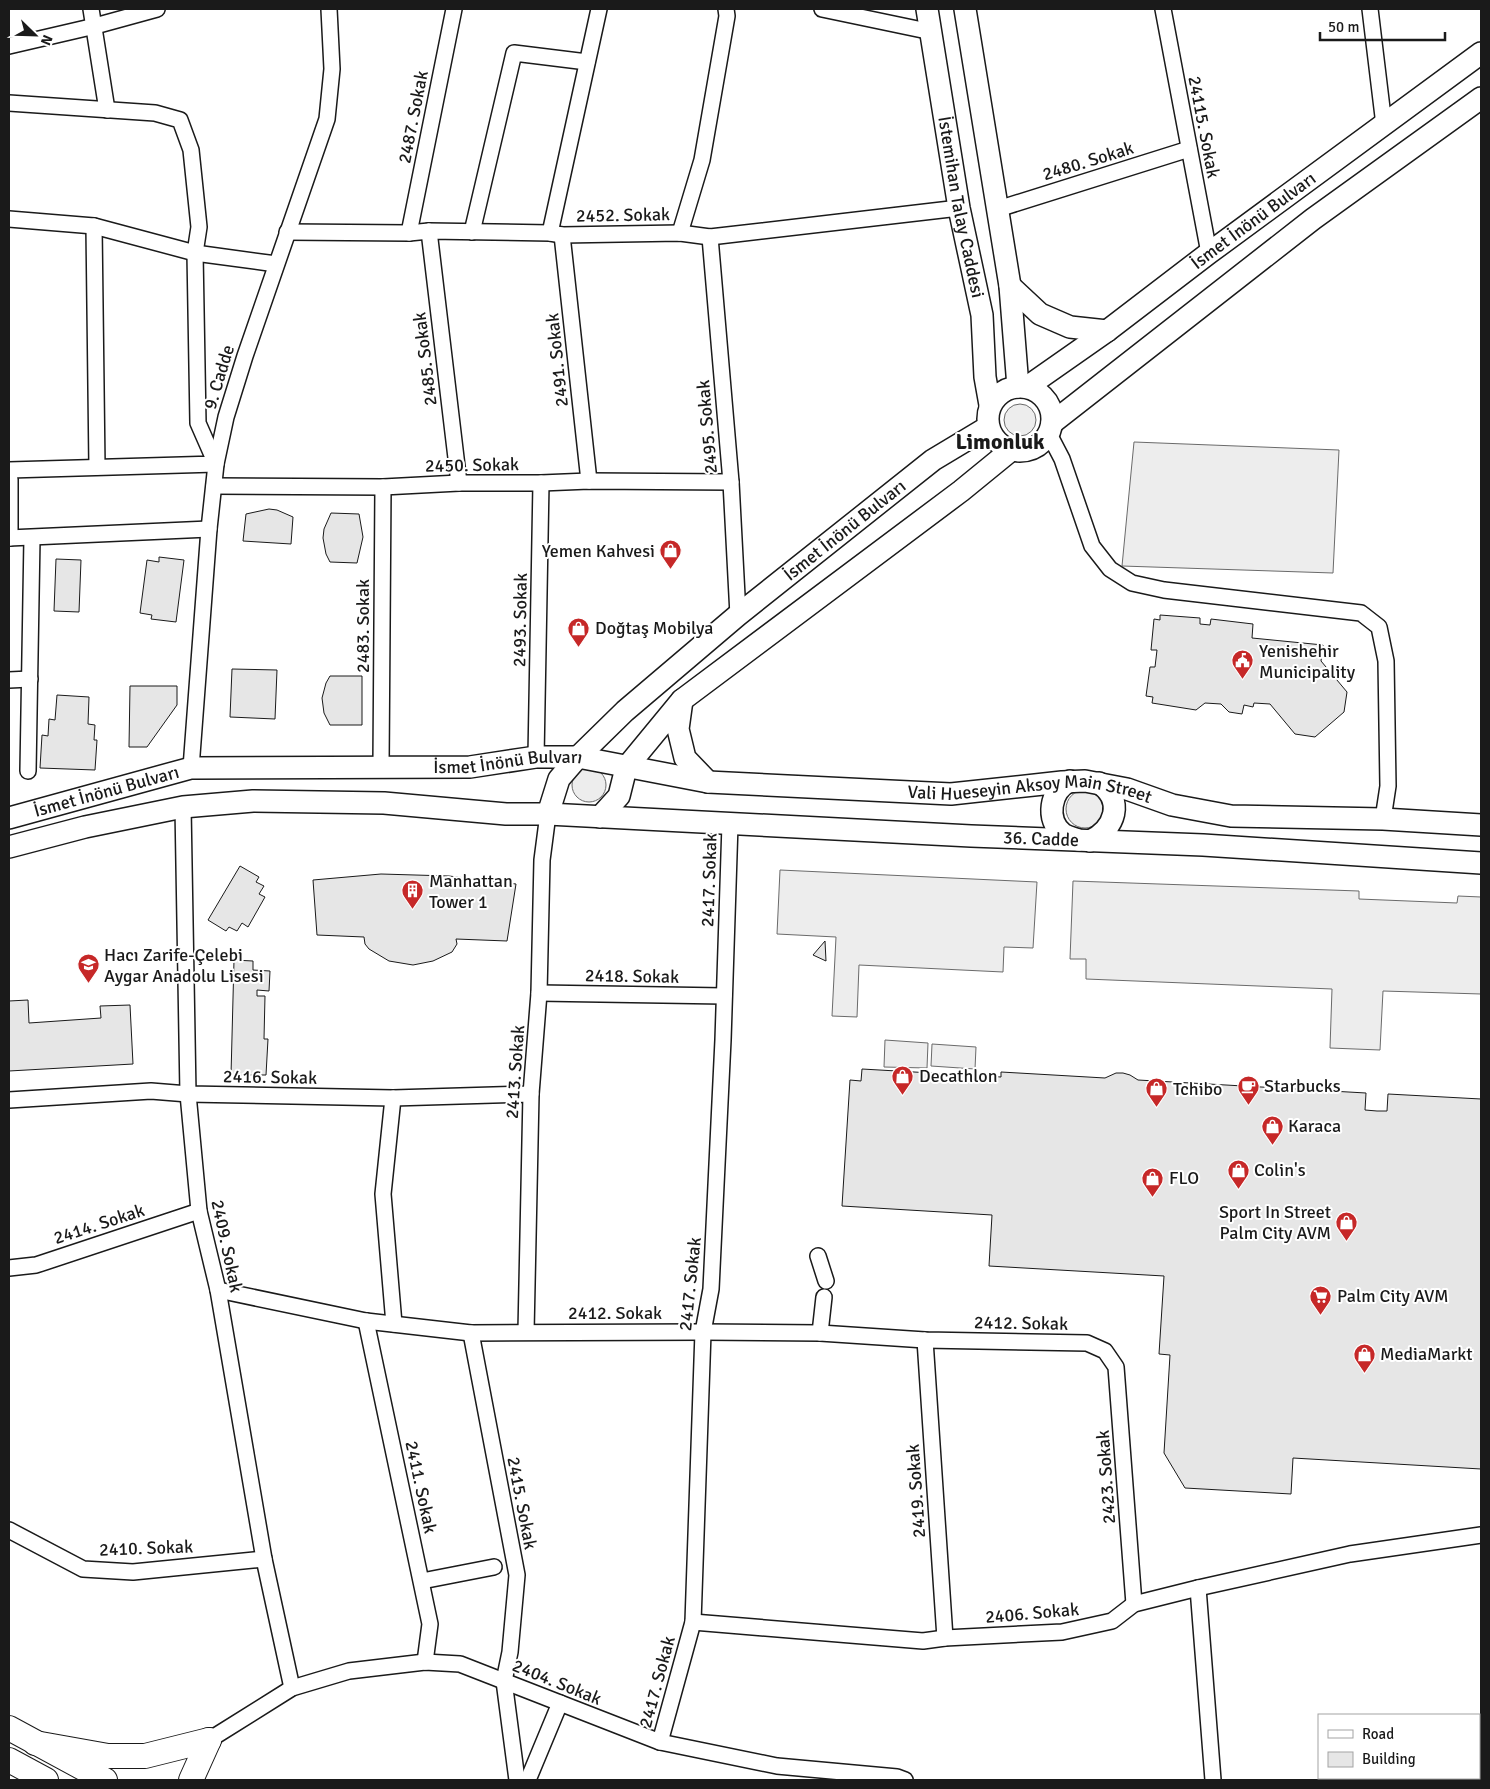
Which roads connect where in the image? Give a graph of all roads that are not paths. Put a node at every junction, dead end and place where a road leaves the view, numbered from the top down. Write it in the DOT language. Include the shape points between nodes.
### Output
graph roads {
  1 [pos="91,9"];
  2 [pos="157,9"];
  3 [pos="329,9"];
  4 [pos="454,9"];
  5 [pos="599,9"];
  6 [pos="726,9"];
  7 [pos="822,9"];
  8 [pos="927,9"];
  9 [pos="965,9"];
  10 [pos="1163,9"];
  11 [pos="1370,9"];
  12 [pos="94,26"];
  13 [pos="932,32"];
  14 [pos="9,46"];
  15 [pos="1481,53"];
  16 [pos="587,62"];
  17 [pos="1481,98"];
  18 [pos="9,103"];
  19 [pos="107,110"];
  20 [pos="1384,125"];
  21 [pos="1189,149"];
  22 [pos="959,208"];
  23 [pos="998,209"];
  24 [pos="9,219"];
  25 [pos="94,226"];
  26 [pos="428,230"];
  27 [pos="287,232"];
  28 [pos="472,232"];
  29 [pos="409,233"];
  30 [pos="680,233"];
  31 [pos="556,234"];
  32 [pos="710,237"];
  33 [pos="195,253"];
  34 [pos="1209,253"];
  35 [pos="276,264"];
  36 [pos="1010,286"];
  37 [pos="1107,331"];
  38 [pos="1022,387"];
  39 [pos="990,405"];
  40 [pos="988,428"];
  41 [pos="1050,429"];
  42 [pos="1010,451"];
  43 [pos="216,464"];
  44 [pos="96,467"];
  45 [pos="9,470"];
  46 [pos="9,474"];
  47 [pos="588,481"];
  48 [pos="731,482"];
  49 [pos="459,483"];
  50 [pos="541,483"];
  51 [pos="214,486"];
  52 [pos="383,487"];
  53 [pos="209,529"];
  54 [pos="10,538"];
  55 [pos="32,538"];
  56 [pos="738,615"];
  57 [pos="30,679"];
  58 [pos="9,680"];
  59 [pos="682,700"];
  60 [pos="536,757"];
  61 [pos="578,757"];
  62 [pos="380,766"];
  63 [pos="191,768"];
  64 [pos="626,768"];
  65 [pos="28,771"];
  66 [pos="1070,781"];
  67 [pos="708,782"];
  68 [pos="1099,783"];
  69 [pos="183,806"];
  70 [pos="548,814"];
  71 [pos="600,817"];
  72 [pos="9,818"];
  73 [pos="1383,819"];
  74 [pos="730,824"];
  75 [pos="1481,825"];
  76 [pos="1084,840"];
  77 [pos="9,847"];
  78 [pos="1481,863"];
  79 [pos="539,993"];
  80 [pos="724,996"];
  81 [pos="188,1094"];
  82 [pos="531,1094"];
  83 [pos="393,1098"];
  84 [pos="9,1100"];
  85 [pos="199,1211"];
  86 [pos="818,1256"];
  87 [pos="9,1268"];
  88 [pos="826,1281"];
  89 [pos="218,1290"];
  90 [pos="824,1297"];
  91 [pos="366,1321"];
  92 [pos="394,1324"];
  93 [pos="526,1332"];
  94 [pos="703,1332"];
  95 [pos="471,1333"];
  96 [pos="820,1333"];
  97 [pos="925,1340"];
  98 [pos="1105,1351"];
  99 [pos="9,1530"];
  100 [pos="1481,1535"];
  101 [pos="264,1559"];
  102 [pos="494,1567"];
  103 [pos="422,1582"];
  104 [pos="1198,1588"];
  105 [pos="1134,1604"];
  106 [pos="693,1622"];
  107 [pos="945,1638"];
  108 [pos="425,1662"];
  109 [pos="504,1681"];
  110 [pos="292,1688"];
  111 [pos="560,1704"];
  112 [pos="9,1728"];
  113 [pos="209,1740"];
  114 [pos="660,1742"];
  115 [pos="35,1743"];
  116 [pos="9,1760"];
  117 [pos="776,1773"];
  118 [pos="46,1780"];
  119 [pos="105,1780"];
  120 [pos="191,1780"];
  121 [pos="517,1780"];
  122 [pos="528,1780"];
  123 [pos="904,1780"];
  124 [pos="1213,1780"];
  1 -- 12 [label="street"];
  2 -- 12 [label="street"];
  3 -- 27 [label="street, 9. Cadde" via="332,69 326,119"];
  4 -- 29 [label="street, 2487. Sokak"];
  5 -- 16 [label="street, 2491. Sokak"];
  6 -- 30 [label="street" via="702,160"];
  7 -- 13 [label="street"];
  8 -- 13 [label="main road, İstemihan Talay Caddesi"];
  9 -- 23 [label="main road, İstemihan Talay Caddesi"];
  10 -- 21 [label="street, 24115. Sokak"];
  11 -- 20 [label="street"];
  12 -- 14 [label="street"];
  12 -- 19 [label="street"];
  13 -- 22 [label="main road, İstemihan Talay Caddesi"];
  15 -- 20 [label="main road, İsmet İnönü Bulvarı"];
  16 -- 28 [label="street" via="514,54"];
  16 -- 31 [label="street, 2491. Sokak"];
  17 -- 41 [label="main road, İsmet İnönü Bulvarı" via="1312,219"];
  18 -- 19 [label="street"];
  19 -- 33 [label="street" via="155,113 180,120 191,150 200,227"];
  20 -- 34 [label="main road, İsmet İnönü Bulvarı"];
  21 -- 23 [label="street, 2480. Sokak"];
  21 -- 34 [label="street, 24115. Sokak"];
  22 -- 32 [label="street, 2452. Sokak"];
  22 -- 39 [label="main road, İstemihan Talay Caddesi" via="982,315 985,377"];
  23 -- 36 [label="main road, İstemihan Talay Caddesi"];
  24 -- 25 [label="street"];
  25 -- 33 [label="street"];
  25 -- 44 [label="street"];
  26 -- 28 [label="street, 2452. Sokak"];
  26 -- 29 [label="street, 2452. Sokak"];
  26 -- 49 [label="street, 2485. Sokak"];
  27 -- 29 [label="street, 2452. Sokak"];
  27 -- 35 [label="street, 9. Cadde"];
  28 -- 31 [label="street, 2452. Sokak"];
  30 -- 31 [label="street, 2452. Sokak"];
  30 -- 32 [label="street, 2452. Sokak"];
  31 -- 47 [label="street, 2491. Sokak"];
  32 -- 48 [label="street, 2495. Sokak"];
  33 -- 35 [label="street"];
  33 -- 43 [label="street" via="198,423"];
  34 -- 37 [label="main road, İsmet İnönü Bulvarı"];
  35 -- 43 [label="street, 9. Cadde" via="226,417"];
  36 -- 37 [label="main road" via="1040,314 1070,327"];
  36 -- 38 [label="main road, İstemihan Talay Caddesi"];
  37 -- 38 [label="main road, İsmet İnönü Bulvarı"];
  38 -- 39 [label="main road" via="1007,389"];
  38 -- 41 [label="main road" via="1036,391 1049,404 1052,414"];
  39 -- 40 [label="main road"];
  40 -- 42 [label="main road" via="1000,446"];
  40 -- 56 [label="main road, İsmet İnönü Bulvarı" via="933,460"];
  41 -- 42 [label="main road" via="1042,443 1033,450"];
  41 -- 73 [label="street" via="1092,546 1110,568 1132,583 1164,590 1361,613 1378,626 1386,661 1388,786"];
  42 -- 59 [label="main road, İsmet İnönü Bulvarı"];
  43 -- 44 [label="street"];
  43 -- 51 [label="street, 9. Cadde"];
  44 -- 45 [label="street"];
  46 -- 54 [label="street"];
  47 -- 48 [label="street, 2450. Sokak"];
  47 -- 50 [label="street, 2450. Sokak"];
  48 -- 56 [label="street, 2495. Sokak"];
  49 -- 50 [label="street, 2450. Sokak"];
  49 -- 52 [label="street, 2450. Sokak"];
  50 -- 60 [label="street, 2493. Sokak"];
  51 -- 52 [label="street, 2450. Sokak"];
  51 -- 53 [label="street, 9. Cadde"];
  52 -- 62 [label="street, 2483. Sokak"];
  53 -- 55 [label="street"];
  53 -- 63 [label="street, 9. Cadde"];
  54 -- 55 [label="street"];
  55 -- 57 [label="street"];
  56 -- 61 [label="main road, İsmet İnönü Bulvarı" via="625,711"];
  57 -- 58 [label="street"];
  57 -- 65 [label="street"];
  59 -- 64 [label="main road, İsmet İnönü Bulvarı"];
  59 -- 67 [label="main road" via="678,729 685,758"];
  60 -- 61 [label="main road, İsmet İnönü Bulvarı"];
  60 -- 62 [label="main road, İsmet İnönü Bulvarı" via="470,767"];
  61 -- 64 [label="main road, Vali Hueseyin Aksoy Main Street"];
  61 -- 70 [label="main road" via="559,779"];
  62 -- 63 [label="main road, İsmet İnönü Bulvarı"];
  63 -- 72 [label="main road, İsmet İnönü Bulvarı"];
  64 -- 67 [label="main road, Vali Hueseyin Aksoy Main Street"];
  64 -- 71 [label="main road" via="619,796"];
  66 -- 67 [label="main road, Vali Hueseyin Aksoy Main Street" via="951,794"];
  66 -- 68 [label="main road, Vali Hueseyin Aksoy Main Street"];
  66 -- 76 [label="main road" via="1054,797 1052,817 1062,833"];
  68 -- 73 [label="main road, Vali Hueseyin Aksoy Main Street" via="1172,805 1231,816"];
  68 -- 76 [label="main road" via="1114,802 1112,822 1107,830"];
  69 -- 70 [label="main road, İsmet İnönü Bulvarı" via="254,801 384,803 506,814"];
  69 -- 77 [label="main road, İsmet İnönü Bulvarı"];
  69 -- 81 [label="street, 2409. Sokak"];
  70 -- 71 [label="main road, İsmet İnönü Bulvarı"];
  70 -- 79 [label="street, 2413. Sokak" via="542,860"];
  71 -- 74 [label="main road, 36. Cadde"];
  73 -- 75 [label="main road, Vali Hueseyin Aksoy Main Street"];
  74 -- 76 [label="main road, 36. Cadde"];
  74 -- 80 [label="street, 2417. Sokak"];
  76 -- 78 [label="main road, 36. Cadde"];
  79 -- 80 [label="street, 2418. Sokak"];
  79 -- 82 [label="street, 2413. Sokak"];
  80 -- 94 [label="street, 2417. Sokak" via="711,1289"];
  81 -- 83 [label="street, 2416. Sokak"];
  81 -- 84 [label="street, 2416. Sokak" via="151,1091"];
  81 -- 85 [label="street, 2409. Sokak"];
  82 -- 83 [label="street, 2416. Sokak"];
  82 -- 93 [label="street, 2413. Sokak"];
  83 -- 92 [label="street" via="383,1194"];
  85 -- 87 [label="street, 2414. Sokak" via="36,1265"];
  85 -- 89 [label="street, 2409. Sokak"];
  86 -- 88 [label="street"];
  89 -- 91 [label="street, 2412. Sokak"];
  89 -- 101 [label="street, 2409. Sokak"];
  90 -- 96 [label="street"];
  91 -- 92 [label="street, 2412. Sokak"];
  91 -- 103 [label="street, 2411. Sokak"];
  92 -- 95 [label="street, 2412. Sokak"];
  93 -- 94 [label="street, 2412. Sokak"];
  93 -- 95 [label="street, 2412. Sokak"];
  94 -- 96 [label="street, 2412. Sokak"];
  94 -- 106 [label="street, 2417. Sokak"];
  95 -- 109 [label="street, 2415. Sokak" via="516,1575 510,1652"];
  96 -- 97 [label="street, 2412. Sokak"];
  97 -- 98 [label="street, 2412. Sokak" via="1087,1343"];
  97 -- 107 [label="street, 2419. Sokak"];
  98 -- 105 [label="street, 2423. Sokak" via="1116,1367"];
  99 -- 101 [label="street, 2410. Sokak" via="83,1569 133,1572"];
  100 -- 104 [label="street, 2406. Sokak" via="1350,1554"];
  101 -- 110 [label="street, 2409. Sokak"];
  102 -- 103 [label="street"];
  103 -- 108 [label="street, 2411. Sokak" via="430,1624"];
  104 -- 105 [label="street, 2406. Sokak"];
  104 -- 124 [label="street"];
  105 -- 107 [label="street, 2406. Sokak" via="1112,1621 1062,1632"];
  106 -- 107 [label="street, 2406. Sokak" via="923,1641"];
  106 -- 114 [label="street, 2417. Sokak"];
  108 -- 109 [label="street, 2404. Sokak" via="460,1664"];
  108 -- 110 [label="street, 2404. Sokak" via="349,1671"];
  109 -- 111 [label="street, 2404. Sokak"];
  109 -- 121 [label="street, 2415. Sokak"];
  110 -- 113 [label="street, 2404. Sokak"];
  111 -- 114 [label="street, 2404. Sokak"];
  111 -- 122 [label="street"];
  112 -- 115 [label="main road"];
  113 -- 115 [label="main road" via="145,1756 108,1756"];
  113 -- 120 [label="main road"];
  114 -- 117 [label="street, 2404. Sokak"];
  115 -- 119 [label="main road"];
  116 -- 118 [label="main road"];
  117 -- 123 [label="street, 2404. Sokak" via="897,1777"];
}
